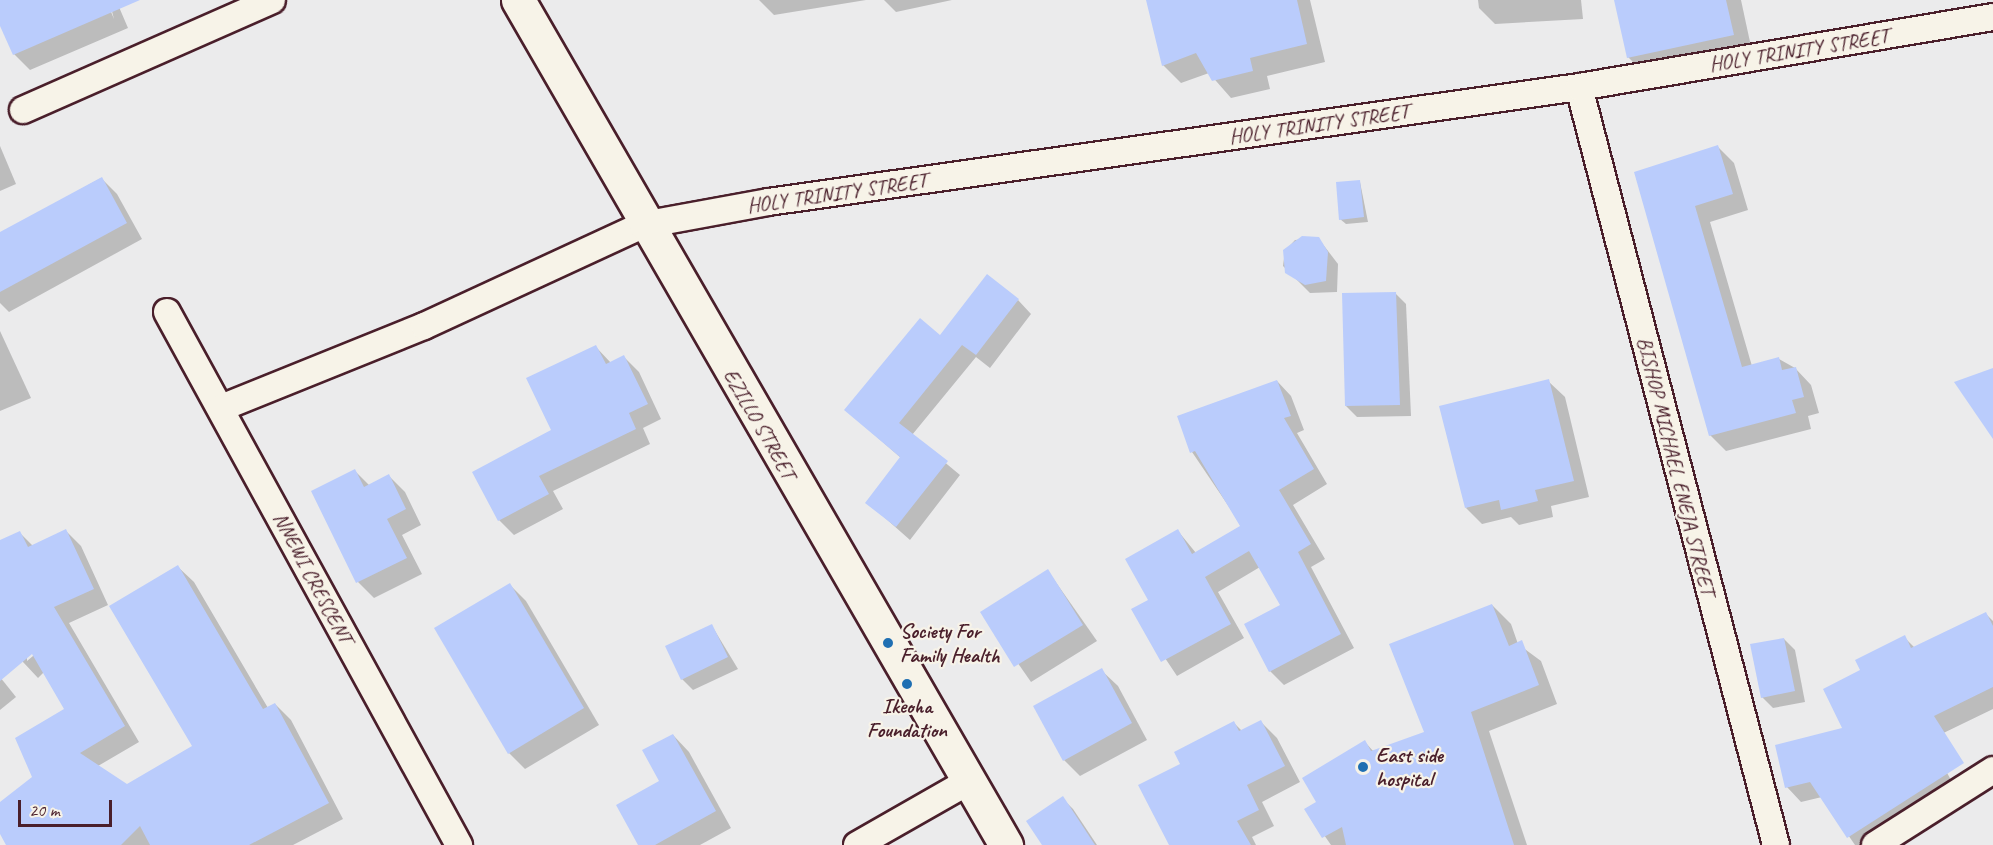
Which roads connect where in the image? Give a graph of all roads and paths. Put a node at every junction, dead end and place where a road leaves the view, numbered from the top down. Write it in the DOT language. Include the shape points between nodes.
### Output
graph roads {
  1 [pos="272,0"];
  2 [pos="518,0"];
  3 [pos="1993,17"];
  4 [pos="1579,87"];
  5 [pos="23,110"];
  6 [pos="643,225"];
  7 [pos="167,312"];
  8 [pos="221,408"];
  9 [pos="1993,770"];
  10 [pos="969,781"];
  11 [pos="459,845"];
  12 [pos="857,845"];
  13 [pos="1006,845"];
  14 [pos="1776,845"];
  15 [pos="1875,845"];
  1 -- 5 [label="street"];
  2 -- 6 [label="street, EZILLO STREET"];
  3 -- 4 [label="street, HOLY TRINITY STREET"];
  4 -- 6 [label="street, HOLY TRINITY STREET" via="768,202"];
  4 -- 14 [label="street, BISHOP MICHAEL ENEJA STREET"];
  6 -- 8 [label="street, HOLY TRINITY STREET" via="424,326"];
  6 -- 10 [label="street, EZILLO STREET"];
  7 -- 8 [label="street, NNEWI CRESCENT"];
  8 -- 11 [label="street, NNEWI CRESCENT"];
  9 -- 15 [label="street"];
  10 -- 12 [label="street"];
  10 -- 13 [label="street, EZILLO STREET"];
}
